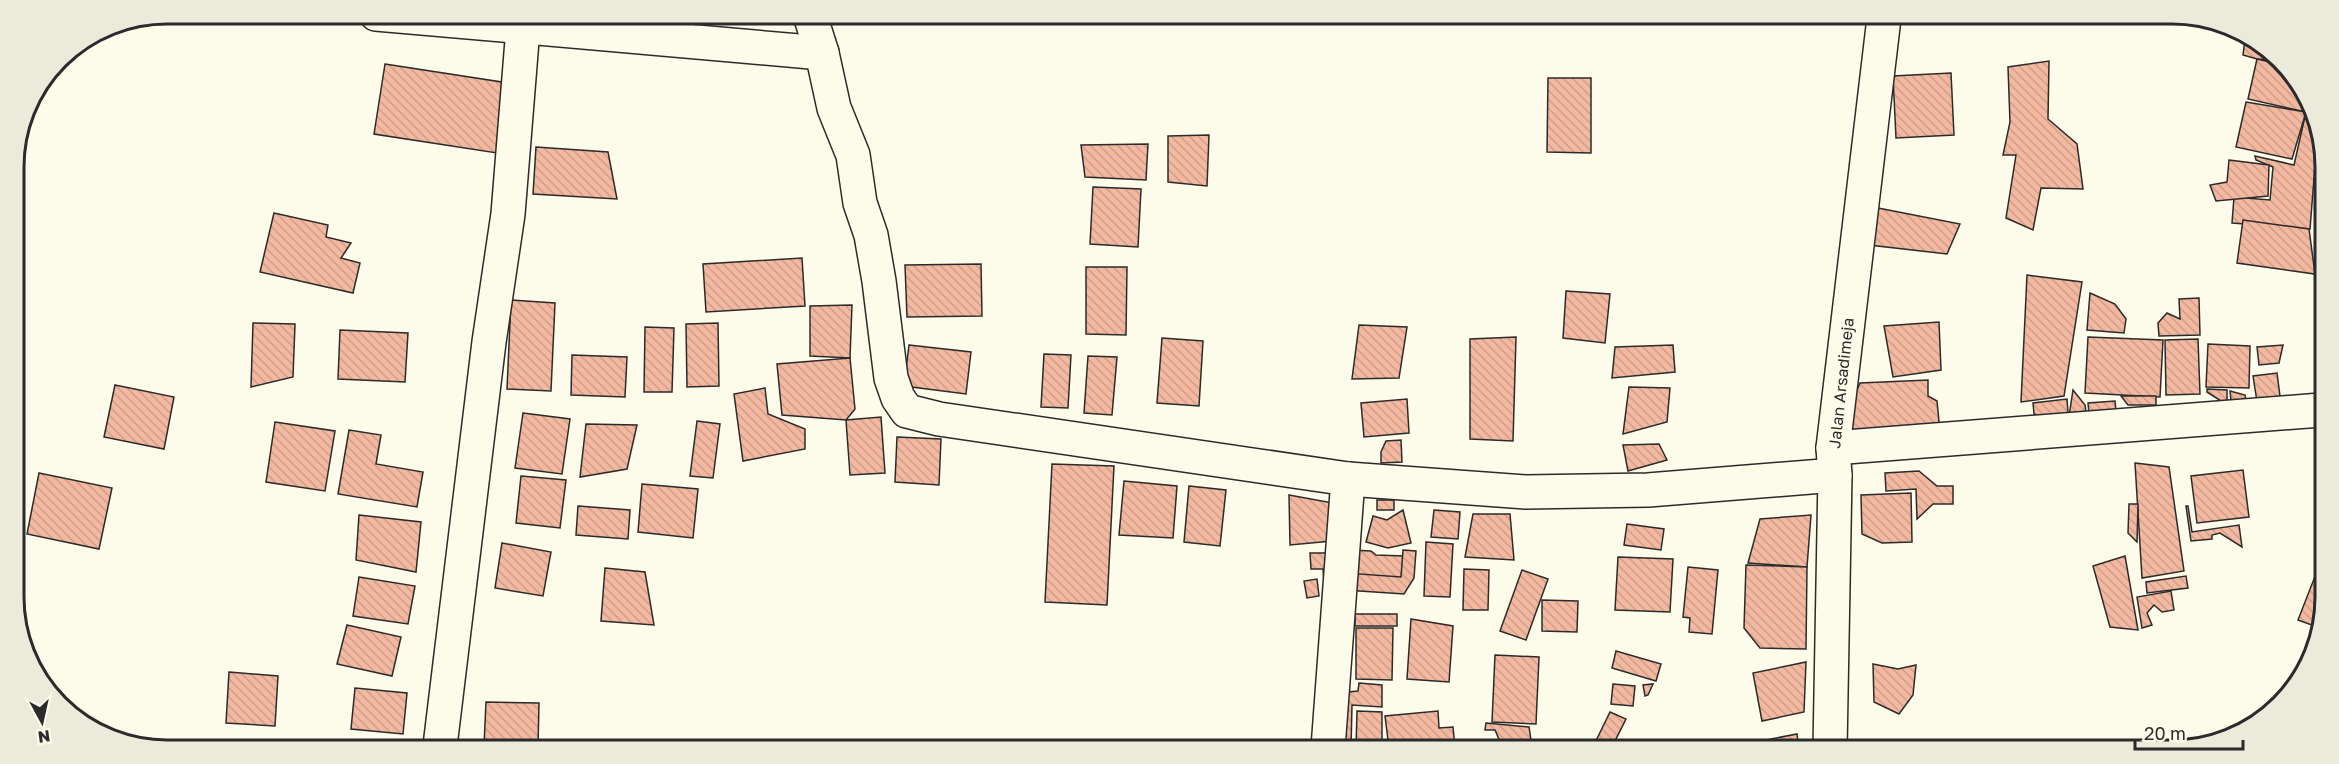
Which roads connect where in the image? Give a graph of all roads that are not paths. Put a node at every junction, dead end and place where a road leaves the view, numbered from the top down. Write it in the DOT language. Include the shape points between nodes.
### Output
graph roads {
  1 [pos="481,24"];
  2 [pos="813,24"];
  3 [pos="1883,24"];
  4 [pos="523,28"];
  5 [pos="822,53"];
  6 [pos="2315,411"];
  7 [pos="1834,462"];
  8 [pos="1348,479"];
  9 [pos="441,740"];
  10 [pos="1330,740"];
  11 [pos="1830,740"];
  1 -- 4 [label="street"];
  2 -- 5 [label="street"];
  3 -- 7 [label="street, Jalan Arsadimeja"];
  4 -- 5 [label="street"];
  4 -- 9 [label="street" via="508,214"];
  5 -- 8 [label="street" via="834,108 853,155 860,203 871,236 891,378 907,411 951,421"];
  6 -- 7 [label="street"];
  7 -- 8 [label="street" via="1648,490 1526,492"];
  7 -- 11 [label="street, Jalan Arsadimeja"];
  8 -- 10 [label="street"];
}
